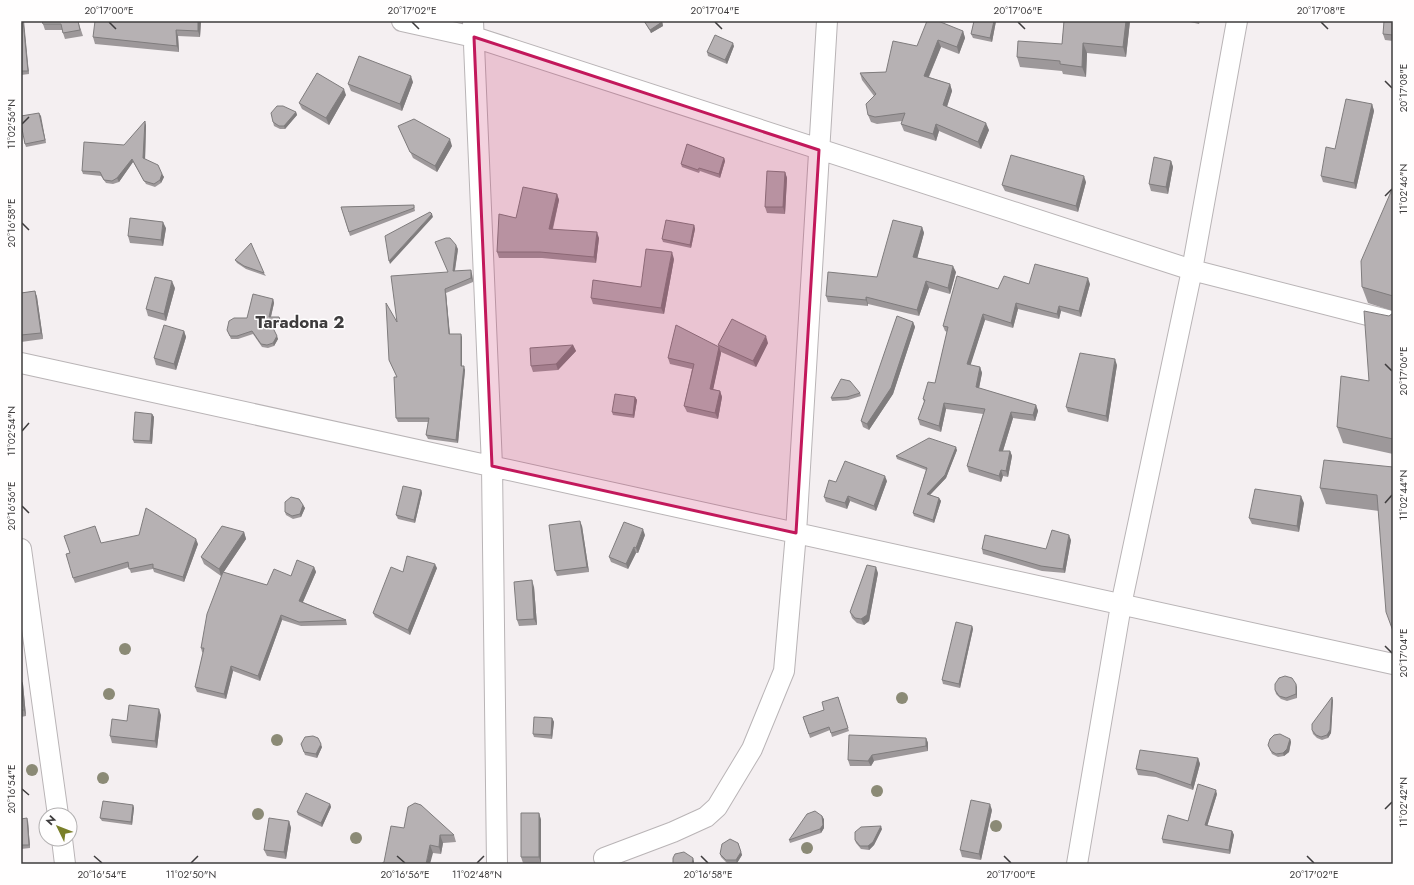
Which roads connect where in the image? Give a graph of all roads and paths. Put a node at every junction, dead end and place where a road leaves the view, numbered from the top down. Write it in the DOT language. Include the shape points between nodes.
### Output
graph roads {
  1 [pos="402,21"];
  2 [pos="827,21"];
  3 [pos="1237,21"];
  4 [pos="474,29"];
  5 [pos="819,150"];
  6 [pos="1192,270"];
  7 [pos="1392,321"];
  8 [pos="21,363"];
  9 [pos="492,466"];
  10 [pos="796,533"];
  11 [pos="21,549"];
  12 [pos="1121,605"];
  13 [pos="1393,664"];
  14 [pos="57,807"];
  15 [pos="63,847"];
  16 [pos="604,858"];
  17 [pos="65,864"];
  18 [pos="497,864"];
  19 [pos="1077,864"];
  1 -- 4 [label="street"];
  2 -- 5 [label="street"];
  3 -- 6 [label="street"];
  4 -- 5 [label="street"];
  4 -- 9 [label="street"];
  5 -- 6 [label="street"];
  5 -- 10 [label="street"];
  6 -- 7 [label="street"];
  6 -- 12 [label="street"];
  8 -- 9 [label="street"];
  9 -- 10 [label="street"];
  9 -- 18 [label="street"];
  10 -- 12 [label="street"];
  10 -- 16 [label="street" via="784,671 752,749 717,808 706,817"];
  11 -- 14 [label="street"];
  12 -- 13 [label="street"];
  12 -- 19 [label="street"];
  15 -- 17 [label="street"];
}
